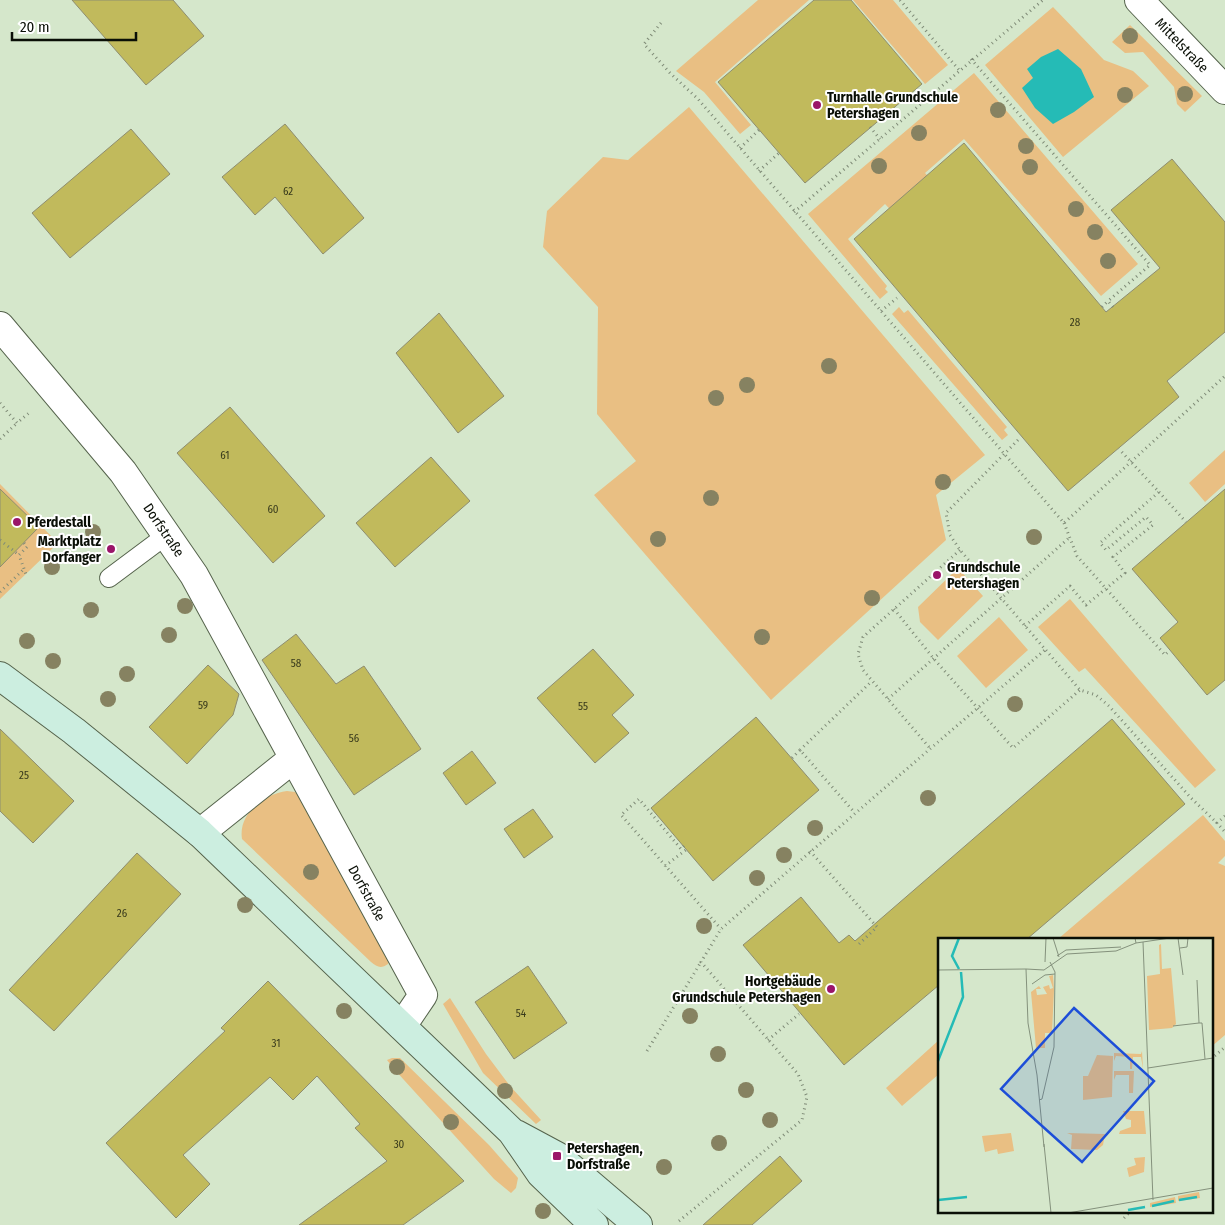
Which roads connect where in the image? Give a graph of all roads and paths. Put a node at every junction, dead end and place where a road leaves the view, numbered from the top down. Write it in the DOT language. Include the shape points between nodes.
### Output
graph roads {
  1 [pos="900,0"];
  2 [pos="1043,0"];
  3 [pos="1139,0"];
  4 [pos="661,23"];
  5 [pos="971,59"];
  6 [pos="960,70"];
  7 [pos="1225,90"];
  8 [pos="870,127"];
  9 [pos="759,130"];
  10 [pos="880,139"];
  11 [pos="740,148"];
  12 [pos="778,153"];
  13 [pos="759,171"];
  14 [pos="794,212"];
  15 [pos="897,298"];
  16 [pos="1108,302"];
  17 [pos="1102,307"];
  18 [pos="1113,307"];
  19 [pos="881,312"];
  20 [pos="0,326"];
  21 [pos="1225,376"];
  22 [pos="17,423"];
  23 [pos="0,439"];
  24 [pos="1018,440"];
  25 [pos="1119,449"];
  26 [pos="1003,453"];
  27 [pos="1131,462"];
  28 [pos="1159,492"];
  29 [pos="1186,522"];
  30 [pos="1064,523"];
  31 [pos="168,534"];
  32 [pos="1070,537"];
  33 [pos="0,540"];
  34 [pos="24,543"];
  35 [pos="960,550"];
  36 [pos="18,555"];
  37 [pos="24,569"];
  38 [pos="27,578"];
  39 [pos="109,578"];
  40 [pos="1106,588"];
  41 [pos="0,592"];
  42 [pos="1001,598"];
  43 [pos="894,609"];
  44 [pos="1025,626"];
  45 [pos="1046,649"];
  46 [pos="1170,650"];
  47 [pos="934,659"];
  48 [pos="0,676"];
  49 [pos="872,681"];
  50 [pos="1080,690"];
  51 [pos="888,699"];
  52 [pos="977,706"];
  53 [pos="929,747"];
  54 [pos="800,750"];
  55 [pos="294,758"];
  56 [pos="792,758"];
  57 [pos="854,812"];
  58 [pos="1225,816"];
  59 [pos="1217,823"];
  60 [pos="1225,832"];
  61 [pos="200,833"];
  62 [pos="810,851"];
  63 [pos="665,866"];
  64 [pos="720,929"];
  65 [pos="858,945"];
  66 [pos="702,962"];
  67 [pos="799,1014"];
  68 [pos="402,1026"];
  69 [pos="768,1040"];
  70 [pos="1225,1047"];
  71 [pos="647,1051"];
  72 [pos="1212,1058"];
  73 [pos="512,1132"];
  74 [pos="1130,1212"];
  75 [pos="1124,1218"];
  76 [pos="679,1221"];
  77 [pos="594,1225"];
  78 [pos="638,1225"];
  1 -- 6 [label="path"];
  2 -- 5 [label="path"];
  3 -- 7 [label="street, Mittelstraße"];
  4 -- 11 [label="path" via="644,44"];
  5 -- 6 [label="path"];
  5 -- 16 [label="path" via="1150,265"];
  6 -- 10 [label="path"];
  8 -- 10 [label="path"];
  9 -- 11 [label="path"];
  10 -- 14 [label="path"];
  11 -- 13 [label="path"];
  12 -- 13 [label="path"];
  13 -- 14 [label="path"];
  14 -- 19 [label="path"];
  15 -- 19 [label="path"];
  16 -- 17 [label="path"];
  16 -- 18 [label="path"];
  19 -- 26 [label="path"];
  20 -- 31 [label="street, Dorfstraße" via="98,439"];
  21 -- 27 [label="path"];
  22 -- 23 [label="path"];
  24 -- 26 [label="path"];
  25 -- 27 [label="path"];
  26 -- 30 [label="path"];
  26 -- 35 [label="path" via="946,513 950,535"];
  27 -- 28 [label="path"];
  27 -- 30 [label="path"];
  28 -- 29 [label="path"];
  28 -- 40 [label="path" via="1100,543 1106,550 1146,517 1153,526 1113,558 1125,573"];
  30 -- 32 [label="path"];
  31 -- 39 [label="lane"];
  31 -- 55 [label="street, Dorfstraße" via="217,616"];
  32 -- 40 [label="path" via="1077,556"];
  32 -- 42 [label="path"];
  33 -- 36 [label="path"];
  34 -- 36 [label="path" via="26,547"];
  35 -- 42 [label="path"];
  35 -- 43 [label="path"];
  36 -- 37 [label="path"];
  37 -- 38 [label="path"];
  37 -- 41 [label="path"];
  40 -- 44 [label="path" via="1086,605 1070,586"];
  40 -- 46 [label="path" via="1165,655"];
  42 -- 44 [label="path"];
  42 -- 47 [label="path"];
  43 -- 47 [label="path"];
  43 -- 49 [label="path" via="863,637 858,654 863,670"];
  44 -- 45 [label="path"];
  45 -- 50 [label="path"];
  45 -- 52 [label="path"];
  47 -- 51 [label="path"];
  47 -- 52 [label="path"];
  48 -- 61 [label="main road"];
  49 -- 51 [label="path"];
  49 -- 54 [label="path"];
  50 -- 52 [label="path" via="1014,748"];
  50 -- 59 [label="path" via="1096,695 1109,706"];
  51 -- 53 [label="path"];
  52 -- 53 [label="path"];
  53 -- 57 [label="path"];
  54 -- 56 [label="path"];
  54 -- 57 [label="path"];
  55 -- 61 [label="street"];
  55 -- 68 [label="street, Dorfstraße" via="423,995"];
  57 -- 62 [label="path"];
  58 -- 59 [label="path"];
  59 -- 60 [label="path"];
  61 -- 68 [label="main road"];
  62 -- 64 [label="path"];
  62 -- 65 [label="path" via="877,927"];
  63 -- 63 [label="path" via="621,816 638,799 681,849 685,848"];
  63 -- 64 [label="path"];
  64 -- 66 [label="path"];
  66 -- 69 [label="path"];
  66 -- 71 [label="path"];
  67 -- 69 [label="path"];
  68 -- 73 [label="main road"];
  69 -- 76 [label="path" via="798,1074 807,1097 802,1120"];
  70 -- 72 [label="path"];
  73 -- 77 [label="main road" via="541,1174"];
  73 -- 78 [label="main road" via="557,1156"];
  74 -- 75 [label="path"];
}
